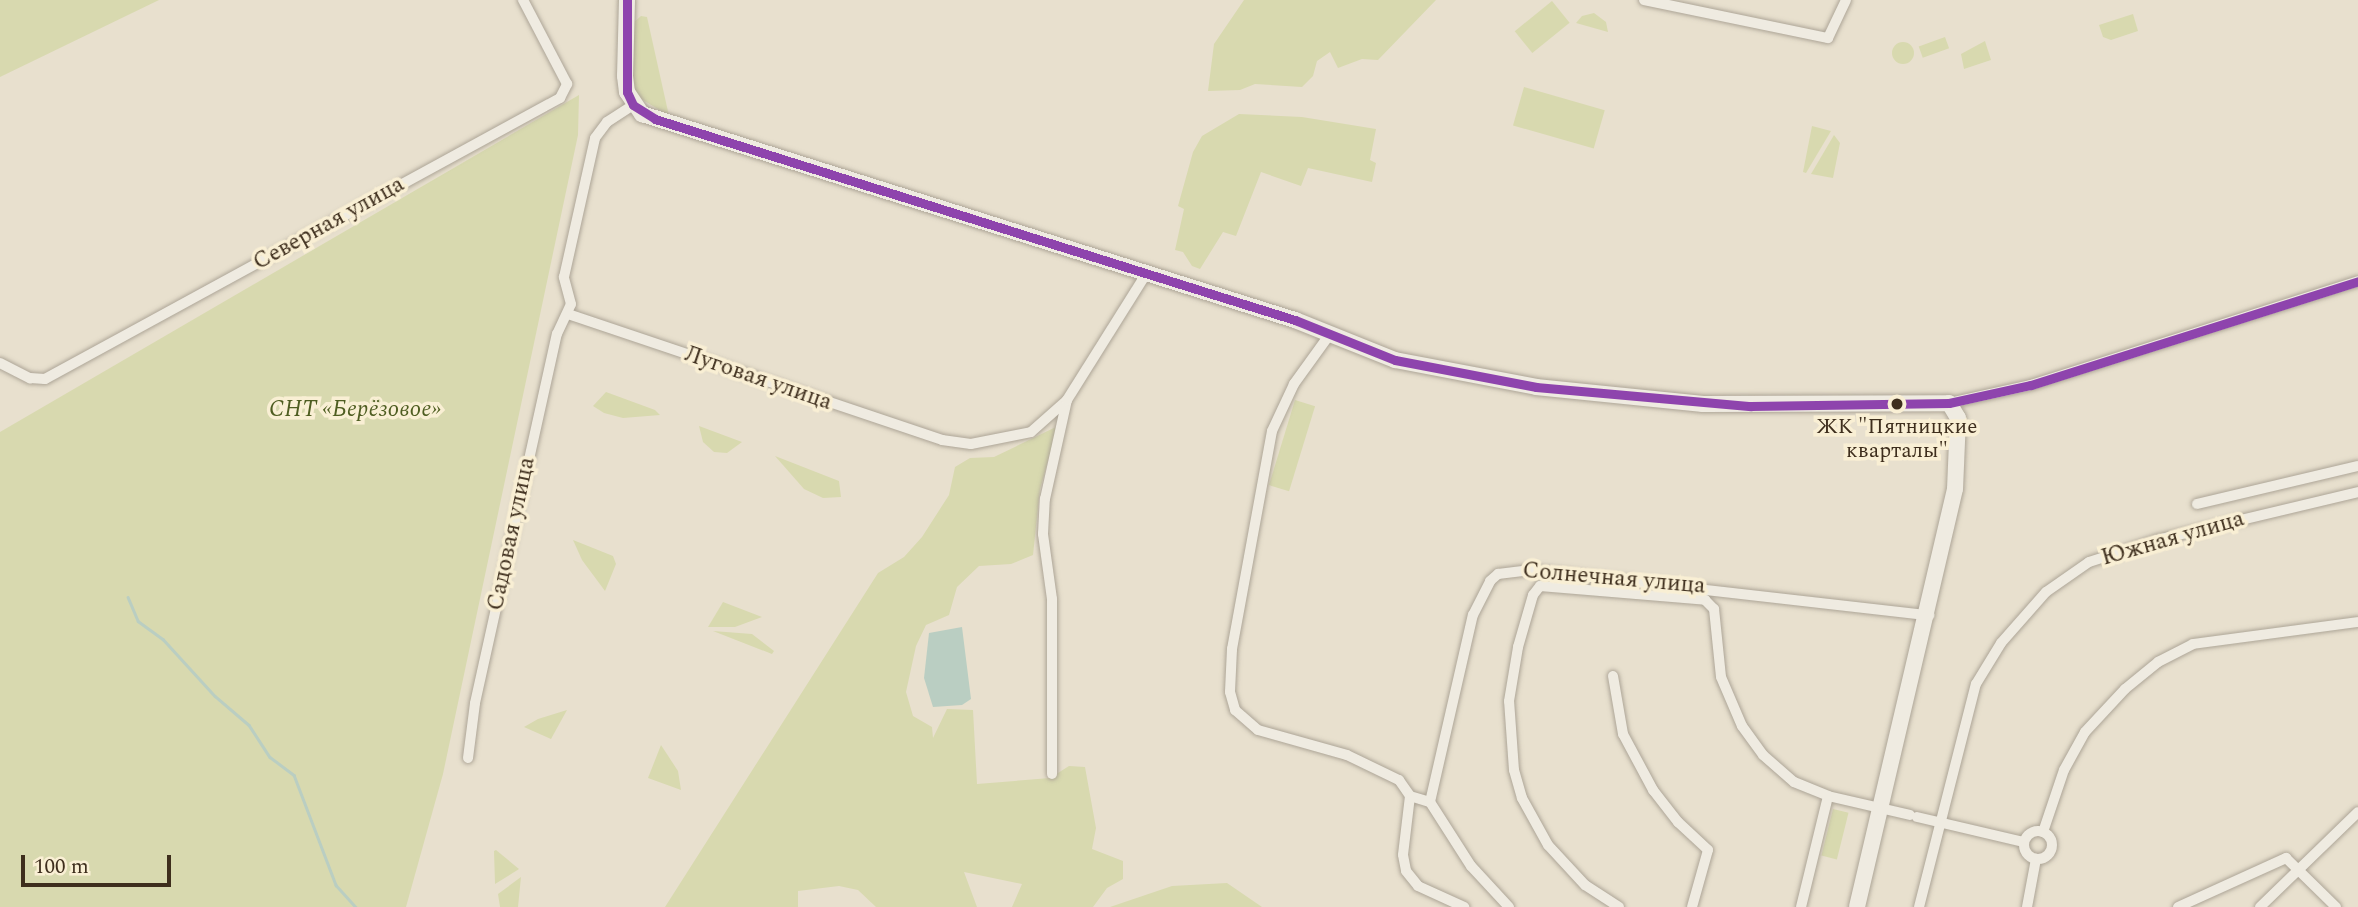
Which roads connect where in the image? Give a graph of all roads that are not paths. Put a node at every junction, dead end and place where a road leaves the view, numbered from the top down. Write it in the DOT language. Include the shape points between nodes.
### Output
graph roads {
  1 [pos="523,0"];
  2 [pos="627,0"];
  3 [pos="1644,0"];
  4 [pos="1846,0"];
  5 [pos="633,105"];
  6 [pos="1146,274"];
  7 [pos="2358,281"];
  8 [pos="568,314"];
  9 [pos="1330,334"];
  10 [pos="0,363"];
  11 [pos="1067,400"];
  12 [pos="1949,403"];
  13 [pos="2358,466"];
  14 [pos="2358,492"];
  15 [pos="2197,504"];
  16 [pos="1929,615"];
  17 [pos="2358,622"];
  18 [pos="1613,676"];
  19 [pos="468,758"];
  20 [pos="1052,774"];
  21 [pos="1410,796"];
  22 [pos="1828,796"];
  23 [pos="1430,802"];
  24 [pos="1881,809"];
  25 [pos="2358,811"];
  26 [pos="1940,822"];
  27 [pos="2043,832"];
  28 [pos="2024,842"];
  29 [pos="2036,859"];
  30 [pos="2300,868"];
  31 [pos="1464,907"];
  32 [pos="1509,907"];
  33 [pos="1619,907"];
  34 [pos="1692,907"];
  35 [pos="1801,907"];
  36 [pos="1857,907"];
  37 [pos="1919,907"];
  38 [pos="2027,907"];
  39 [pos="2178,907"];
  40 [pos="2260,907"];
  41 [pos="2336,907"];
  1 -- 10 [label="street, Северная улица" via="567,84 560,98 45,379 30,378"];
  2 -- 5 [label="street" via="625,76"];
  3 -- 4 [label="street" via="1828,38"];
  5 -- 6 [label="street" via="655,119"];
  5 -- 8 [label="street" via="607,122 595,138 564,277 572,296"];
  6 -- 9 [label="street"];
  6 -- 11 [label="street"];
  7 -- 12 [label="street" via="2031,384"];
  8 -- 11 [label="street, Луговая улица" via="949,440 982,443 1031,432"];
  8 -- 19 [label="street, Садовая улица" via="554,347 475,703"];
  9 -- 12 [label="street" via="1395,360 1536,387 1751,406"];
  9 -- 21 [label="street" via="1294,384 1272,431 1232,649 1230,692 1235,710 1258,730 1346,755 1399,780"];
  11 -- 20 [label="street" via="1045,499 1043,534 1052,599"];
  12 -- 16 [label="street" via="1958,418 1955,488"];
  13 -- 15 [label="street"];
  14 -- 26 [label="street, Южная улица" via="2157,540 2089,562 2046,592 2001,643 1976,684"];
  16 -- 23 [label="street, Солнечная улица" via="1511,569 1490,581 1474,615"];
  16 -- 24 [label="street"];
  17 -- 27 [label="street" via="2314,624 2193,643 2158,662 2085,732 2063,770"];
  18 -- 34 [label="street" via="1623,734 1647,779 1678,822 1708,850"];
  21 -- 23 [label="street"];
  21 -- 31 [label="street" via="1403,855 1406,871 1418,886"];
  22 -- 24 [label="street"];
  22 -- 33 [label="street" via="1794,782 1763,755 1742,726 1721,677 1714,609 1705,600 1540,586 1532,595 1509,701 1514,771 1530,815 1548,845 1585,885"];
  22 -- 35 [label="street"];
  23 -- 32 [label="street" via="1471,866"];
  24 -- 26 [label="street"];
  24 -- 36 [label="street"];
  25 -- 30 [label="street"];
  26 -- 28 [label="street"];
  26 -- 37 [label="street, Южная улица"];
  27 -- 28 [label="street" via="2030,833"];
  27 -- 29 [label="street" via="2051,848 2045,857"];
  28 -- 29 [label="street" via="2026,853"];
  29 -- 38 [label="street"];
  30 -- 39 [label="street" via="2291,860 2278,859"];
  30 -- 40 [label="street"];
  30 -- 41 [label="street"];
}
